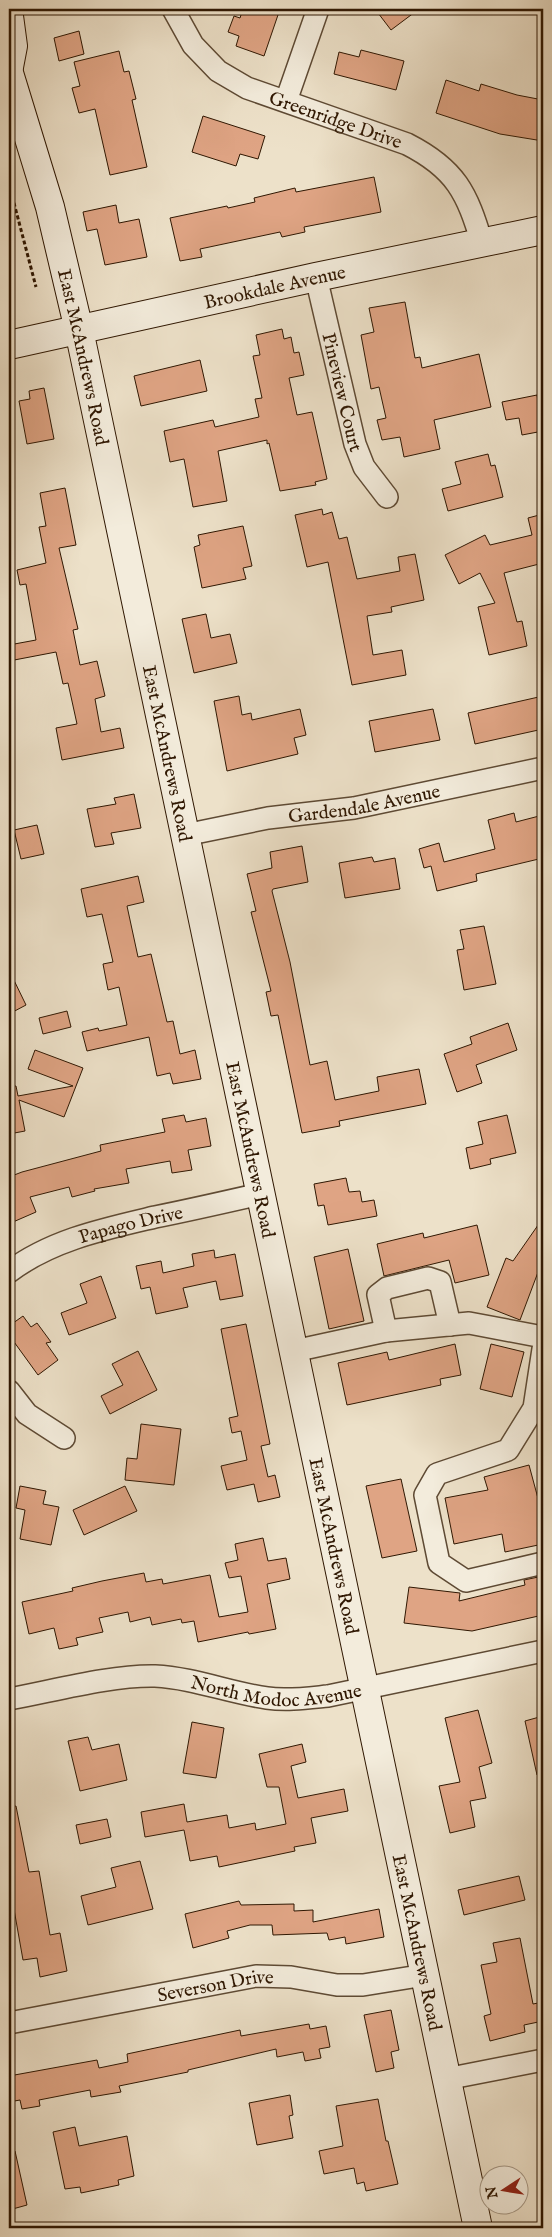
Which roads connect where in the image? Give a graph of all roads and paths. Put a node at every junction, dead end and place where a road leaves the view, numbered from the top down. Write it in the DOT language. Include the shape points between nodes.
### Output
graph roads {
  1 [pos="173,9"];
  2 [pos="318,9"];
  3 [pos="9,16"];
  4 [pos="9,67"];
  5 [pos="9,73"];
  6 [pos="286,101"];
  7 [pos="9,184"];
  8 [pos="543,230"];
  9 [pos="482,244"];
  10 [pos="316,277"];
  11 [pos="36,287"];
  12 [pos="79,330"];
  13 [pos="9,345"];
  14 [pos="387,497"];
  15 [pos="543,768"];
  16 [pos="185,835"];
  17 [pos="260,1194"];
  18 [pos="9,1272"];
  19 [pos="450,1325"];
  20 [pos="386,1331"];
  21 [pos="543,1337"];
  22 [pos="543,1350"];
  23 [pos="294,1351"];
  24 [pos="9,1391"];
  25 [pos="64,1438"];
  26 [pos="543,1564"];
  27 [pos="543,1651"];
  28 [pos="364,1689"];
  29 [pos="9,1699"];
  30 [pos="425,1975"];
  31 [pos="9,2024"];
  32 [pos="543,2060"];
  33 [pos="446,2078"];
  34 [pos="478,2228"];
  1 -- 6 [label="street, Greenridge Drive" via="193,45 218,71 247,88"];
  2 -- 6 [label="street"];
  3 -- 4 [label="main road" via="13,46"];
  5 -- 12 [label="main road, East McAndrews Road" via="50,207"];
  6 -- 9 [label="street, Greenridge Drive" via="425,153 462,189"];
  7 -- 11 [label="path"];
  8 -- 9 [label="main road, Brookdale Avenue"];
  9 -- 10 [label="main road, Brookdale Avenue"];
  10 -- 12 [label="main road, Brookdale Avenue"];
  10 -- 14 [label="street, Pineview Court" via="355,444 364,467"];
  12 -- 13 [label="main road, Brookdale Avenue"];
  12 -- 16 [label="main road, East McAndrews Road"];
  15 -- 16 [label="street, Gardendale Avenue" via="354,808 268,818"];
  16 -- 17 [label="main road, East McAndrews Road"];
  17 -- 18 [label="street, Papago Drive" via="100,1230 61,1242"];
  17 -- 23 [label="main road, East McAndrews Road"];
  19 -- 20 [label="street"];
  19 -- 20 [label="street" via="440,1282 428,1278 387,1288 378,1295"];
  19 -- 21 [label="street" via="469,1323"];
  20 -- 23 [label="street"];
  22 -- 26 [label="street" via="534,1408 508,1450 437,1474 425,1495 439,1563 466,1582"];
  23 -- 28 [label="main road, East McAndrews Road"];
  24 -- 25 [label="street" via="27,1414"];
  27 -- 28 [label="street, North Modoc Avenue"];
  28 -- 29 [label="street, North Modoc Avenue" via="328,1696 268,1698 184,1679 132,1677"];
  28 -- 30 [label="main road, East McAndrews Road"];
  30 -- 31 [label="street, Severson Drive" via="363,1985 256,1976"];
  30 -- 33 [label="main road, East McAndrews Road"];
  32 -- 33 [label="street"];
  33 -- 34 [label="main road, East McAndrews Road"];
}
